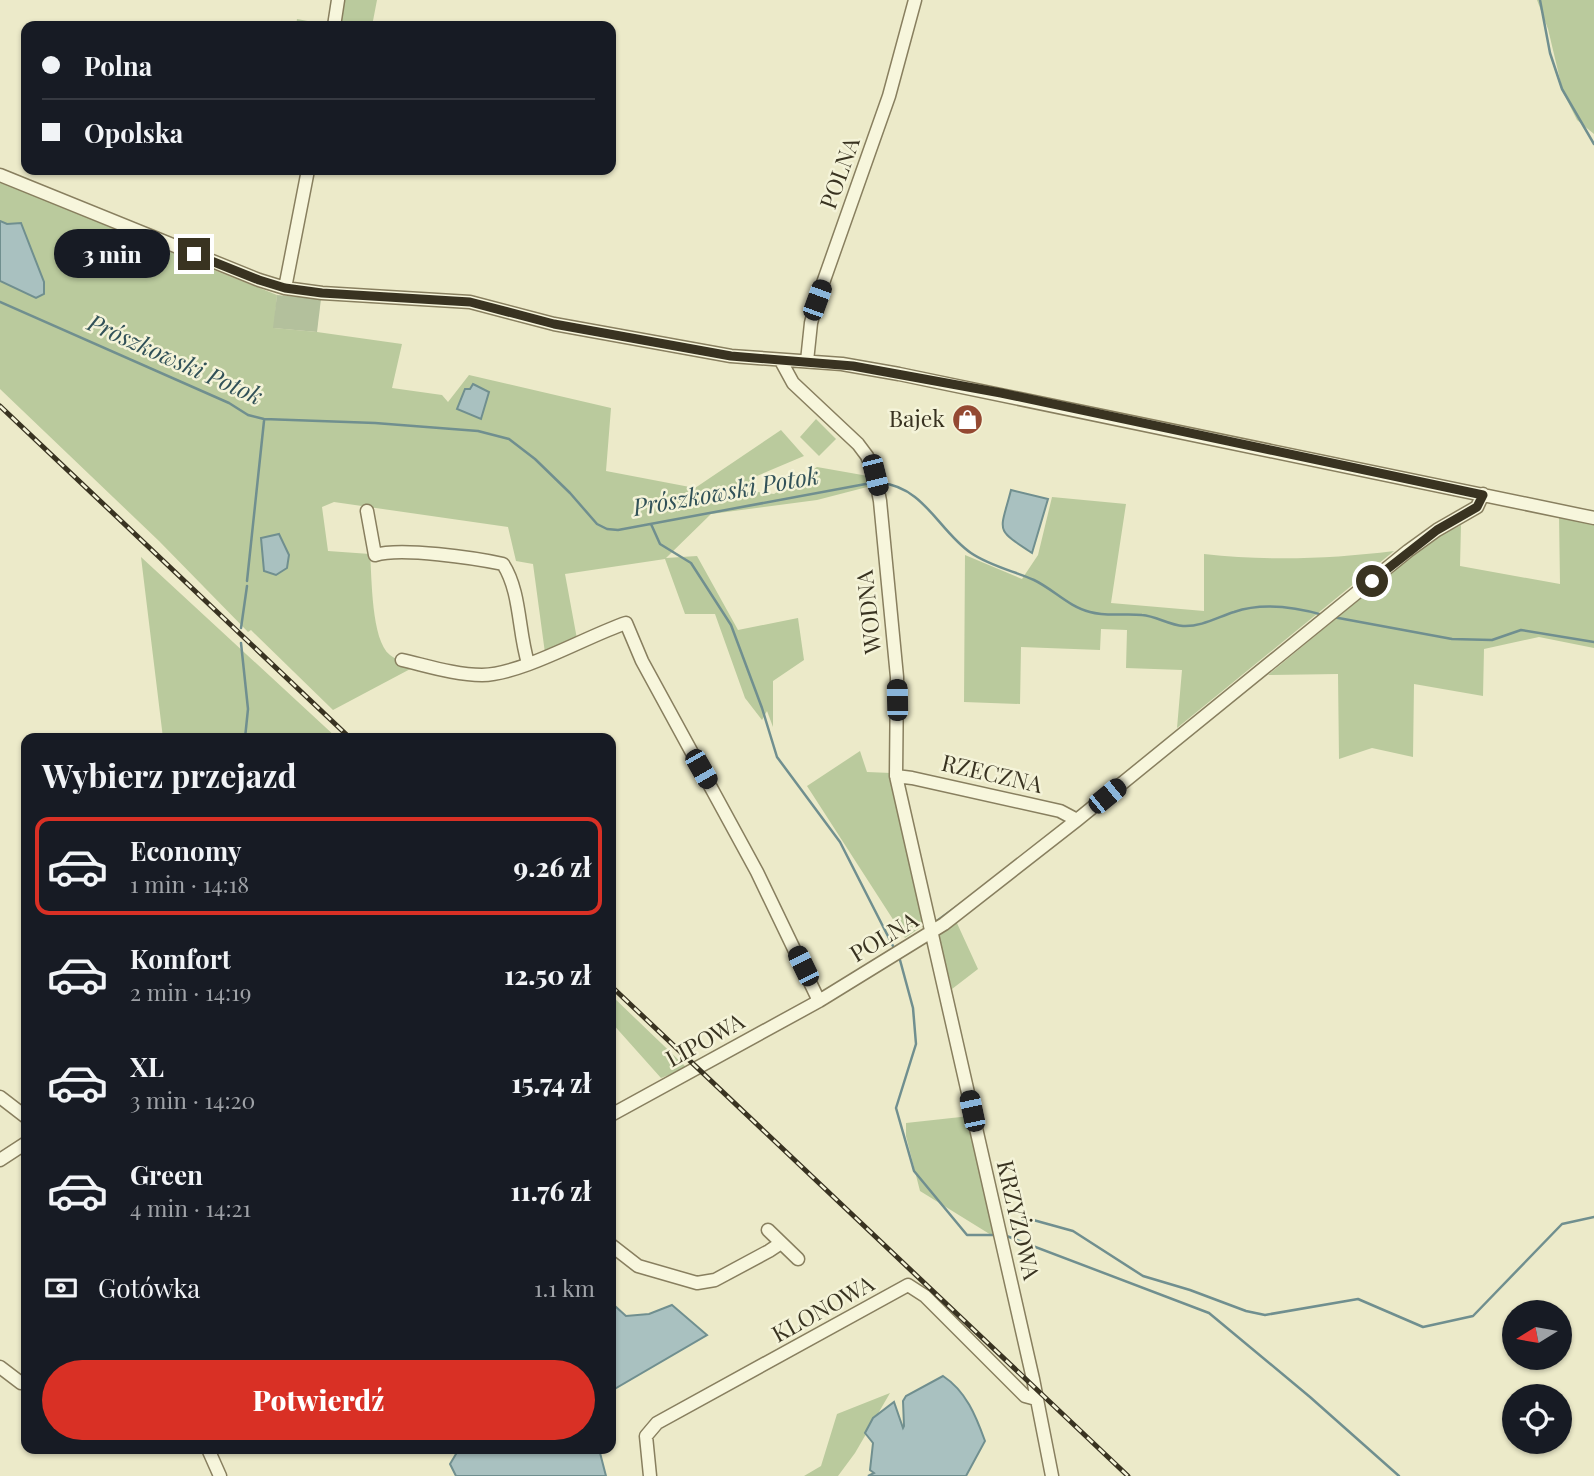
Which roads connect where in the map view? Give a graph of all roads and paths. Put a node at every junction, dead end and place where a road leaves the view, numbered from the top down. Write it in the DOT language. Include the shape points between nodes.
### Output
graph roads {
  1 [pos="338,0"];
  2 [pos="915,0"];
  3 [pos="335,21"];
  4 [pos="0,175"];
  5 [pos="307,175"];
  6 [pos="285,288"];
  7 [pos="781,361"];
  8 [pos="807,361"];
  9 [pos="1483,495"];
  10 [pos="367,511"];
  11 [pos="1594,518"];
  12 [pos="402,660"];
  13 [pos="528,663"];
  14 [pos="897,776"];
  15 [pos="1077,820"];
  16 [pos="931,933"];
  17 [pos="819,1001"];
  18 [pos="0,1097"];
  19 [pos="616,1112"];
  20 [pos="21,1113"];
  21 [pos="21,1146"];
  22 [pos="0,1160"];
  23 [pos="768,1230"];
  24 [pos="781,1242"];
  25 [pos="616,1249"];
  26 [pos="798,1259"];
  27 [pos="0,1367"];
  28 [pos="21,1383"];
  29 [pos="1036,1399"];
  30 [pos="210,1454"];
  31 [pos="220,1476"];
  32 [pos="650,1476"];
  33 [pos="1052,1476"];
  1 -- 3 [label="street"];
  2 -- 8 [label="street, POLNA" via="889,96 817,300"];
  4 -- 6 [label="street"];
  5 -- 6 [label="street"];
  6 -- 7 [label="street" via="470,302 554,324"];
  7 -- 8 [label="street"];
  7 -- 14 [label="street, WODNA" via="793,383 858,444 875,475 897,677"];
  8 -- 9 [label="street" via="1001,393"];
  9 -- 11 [label="street"];
  9 -- 15 [label="street, POLNA" via="1477,507 1437,530"];
  10 -- 13 [label="street" via="375,555 422,554 503,564 511,580"];
  12 -- 13 [label="street" via="482,675"];
  13 -- 17 [label="street" via="625,623 758,872"];
  14 -- 15 [label="street, RZECZNA" via="1060,811"];
  14 -- 16 [label="street, WODNA"];
  15 -- 16 [label="street, POLNA"];
  16 -- 17 [label="street, POLNA"];
  16 -- 29 [label="street, KRZYŻOWA"];
  17 -- 19 [label="street, LIPOWA"];
  18 -- 20 [label="street"];
  21 -- 22 [label="street"];
  23 -- 24 [label="street"];
  24 -- 25 [label="street" via="715,1280 697,1283 638,1266"];
  24 -- 26 [label="street"];
  27 -- 28 [label="street"];
  29 -- 32 [label="street, KLONOWA" via="1025,1396 925,1296 908,1285 657,1423 646,1436"];
  29 -- 33 [label="street, KRZYŻOWA"];
  30 -- 31 [label="street"];
}
